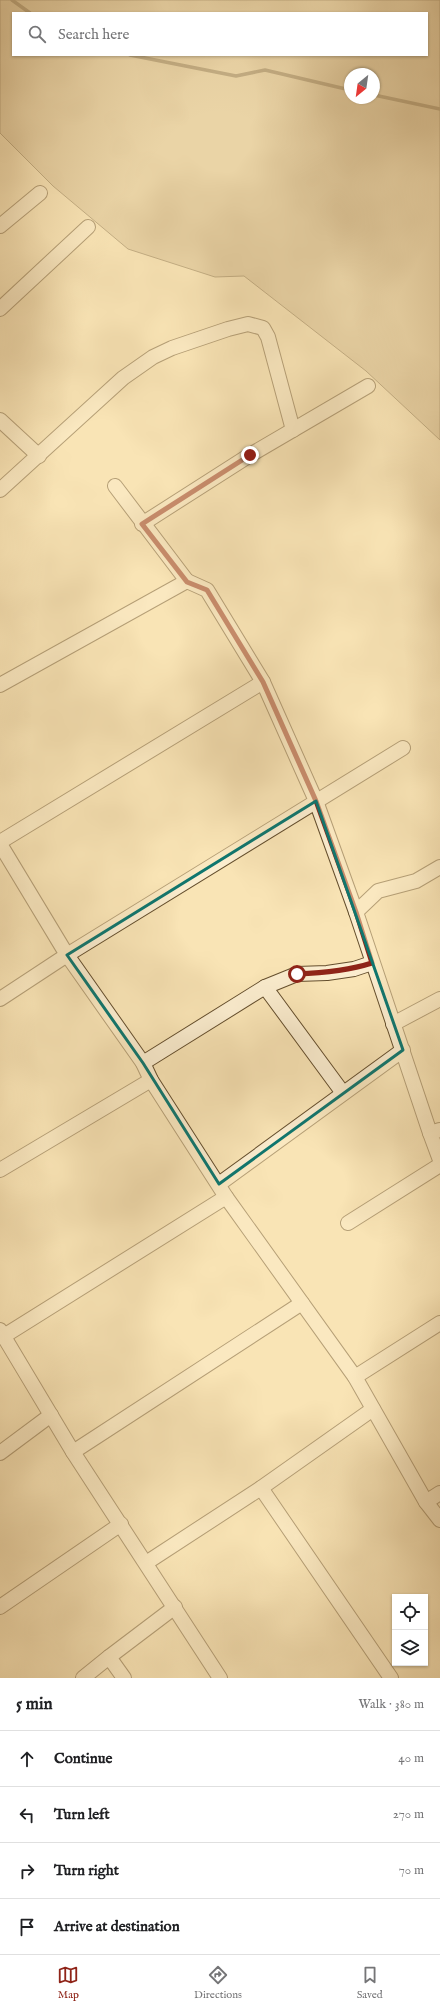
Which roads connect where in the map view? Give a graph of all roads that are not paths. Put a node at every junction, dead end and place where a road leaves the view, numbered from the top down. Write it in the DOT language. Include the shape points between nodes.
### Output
graph roads {
  1 [pos="40,193"];
  2 [pos="0,226"];
  3 [pos="88,227"];
  4 [pos="0,309"];
  5 [pos="368,386"];
  6 [pos="0,420"];
  7 [pos="293,430"];
  8 [pos="39,456"];
  9 [pos="115,486"];
  10 [pos="0,490"];
  11 [pos="142,524"];
  12 [pos="187,582"];
  13 [pos="263,682"];
  14 [pos="0,685"];
  15 [pos="404,748"];
  16 [pos="316,801"];
  17 [pos="0,843"];
  18 [pos="440,868"];
  19 [pos="356,912"];
  20 [pos="67,955"];
  21 [pos="372,963"];
  22 [pos="265,987"];
  23 [pos="0,999"];
  24 [pos="440,999"];
  25 [pos="393,1024"];
  26 [pos="403,1050"];
  27 [pos="142,1063"];
  28 [pos="151,1080"];
  29 [pos="343,1093"];
  30 [pos="435,1131"];
  31 [pos="440,1160"];
  32 [pos="440,1165"];
  33 [pos="0,1170"];
  34 [pos="220,1184"];
  35 [pos="226,1197"];
  36 [pos="348,1223"];
  37 [pos="302,1303"];
  38 [pos="440,1323"];
  39 [pos="2,1333"];
  40 [pos="355,1377"];
  41 [pos="373,1409"];
  42 [pos="50,1415"];
  43 [pos="73,1452"];
  44 [pos="0,1453"];
  45 [pos="261,1488"];
  46 [pos="440,1493"];
  47 [pos="426,1502"];
  48 [pos="440,1520"];
  49 [pos="121,1524"];
  50 [pos="146,1563"];
  51 [pos="0,1607"];
  52 [pos="175,1607"];
  53 [pos="108,1657"];
  54 [pos="83,1678"];
  55 [pos="124,1678"];
  56 [pos="220,1678"];
  57 [pos="391,1678"];
  1 -- 2 [label="street"];
  3 -- 4 [label="street"];
  5 -- 7 [label="street"];
  6 -- 8 [label="street"];
  7 -- 8 [label="street" via="268,336 262,328 248,324 228,328 153,357 123,378"];
  7 -- 11 [label="street"];
  8 -- 10 [label="street"];
  9 -- 11 [label="street"];
  11 -- 12 [label="street"];
  12 -- 13 [label="street" via="207,590"];
  12 -- 14 [label="street"];
  13 -- 16 [label="street"];
  13 -- 17 [label="street"];
  15 -- 16 [label="street"];
  16 -- 19 [label="street"];
  16 -- 20 [label="street"];
  17 -- 20 [label="street"];
  18 -- 19 [label="street" via="416,882 378,891"];
  19 -- 21 [label="street"];
  20 -- 23 [label="street"];
  20 -- 27 [label="street"];
  21 -- 22 [label="street" via="327,973 297,974"];
  21 -- 25 [label="street"];
  22 -- 27 [label="street"];
  22 -- 29 [label="street"];
  24 -- 25 [label="street"];
  25 -- 26 [label="street"];
  26 -- 29 [label="street"];
  26 -- 30 [label="street"];
  27 -- 28 [label="street"];
  28 -- 33 [label="street"];
  28 -- 34 [label="street"];
  29 -- 34 [label="street"];
  30 -- 31 [label="street"];
  32 -- 36 [label="street"];
  34 -- 35 [label="street"];
  35 -- 37 [label="street"];
  35 -- 39 [label="street"];
  37 -- 40 [label="street"];
  37 -- 43 [label="street"];
  38 -- 40 [label="street"];
  39 -- 42 [label="street"];
  40 -- 41 [label="street"];
  41 -- 45 [label="street"];
  41 -- 47 [label="street"];
  42 -- 43 [label="street"];
  42 -- 44 [label="street"];
  43 -- 49 [label="street"];
  45 -- 50 [label="street"];
  45 -- 57 [label="street"];
  46 -- 47 [label="street"];
  47 -- 48 [label="street"];
  49 -- 50 [label="street"];
  49 -- 51 [label="street"];
  50 -- 52 [label="street"];
  52 -- 53 [label="street"];
  52 -- 56 [label="street"];
  53 -- 54 [label="street"];
  53 -- 55 [label="street"];
}
